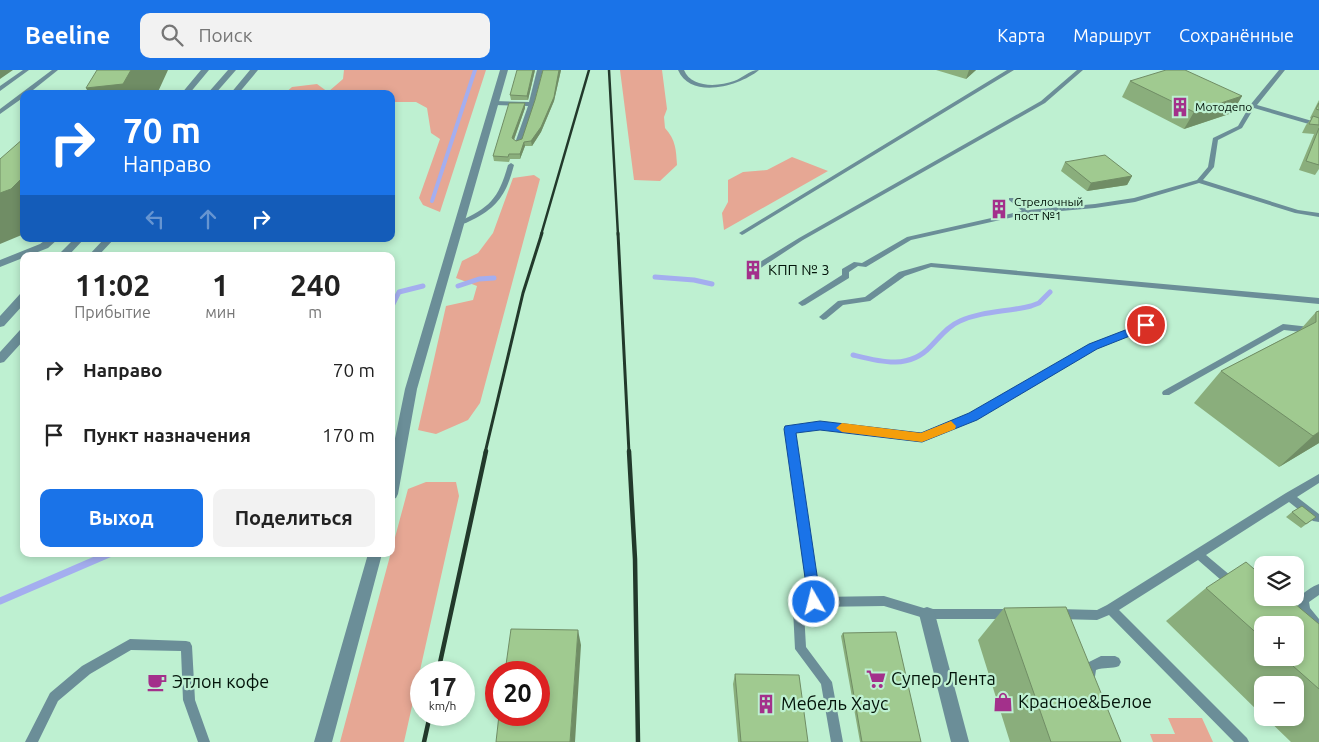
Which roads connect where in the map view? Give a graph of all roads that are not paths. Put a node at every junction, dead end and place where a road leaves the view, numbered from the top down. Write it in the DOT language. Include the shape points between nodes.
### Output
graph roads {
  1 [pos="26,70"];
  2 [pos="55,70"];
  3 [pos="205,70"];
  4 [pos="232,70"];
  5 [pos="254,70"];
  6 [pos="504,70"];
  7 [pos="540,70"];
  8 [pos="681,70"];
  9 [pos="756,70"];
  10 [pos="1011,70"];
  11 [pos="1080,70"];
  12 [pos="1282,70"];
  13 [pos="0,89"];
  14 [pos="29,90"];
  15 [pos="188,90"];
  16 [pos="214,90"];
  17 [pos="237,90"];
  18 [pos="20,97"];
  19 [pos="1215,98"];
  20 [pos="494,103"];
  21 [pos="530,104"];
  22 [pos="1253,106"];
  23 [pos="0,112"];
  24 [pos="1319,125"];
  25 [pos="518,143"];
  26 [pos="511,165"];
  27 [pos="1199,181"];
  28 [pos="1011,199"];
  29 [pos="1027,212"];
  30 [pos="1319,215"];
  31 [pos="460,222"];
  32 [pos="742,233"];
  33 [pos="49,242"];
  34 [pos="76,242"];
  35 [pos="106,242"];
  36 [pos="29,252"];
  37 [pos="66,252"];
  38 [pos="97,252"];
  39 [pos="20,256"];
  40 [pos="0,264"];
  41 [pos="756,267"];
  42 [pos="1319,300"];
  43 [pos="20,301"];
  44 [pos="802,303"];
  45 [pos="823,317"];
  46 [pos="0,322"];
  47 [pos="1146,325"];
  48 [pos="1319,331"];
  49 [pos="20,337"];
  50 [pos="2,354"];
  51 [pos="1166,393"];
  52 [pos="395,473"];
  53 [pos="1319,478"];
  54 [pos="1289,496"];
  55 [pos="1317,518"];
  56 [pos="1198,554"];
  57 [pos="374,557"];
  58 [pos="1239,589"];
  59 [pos="1319,589"];
  60 [pos="814,602"];
  61 [pos="1111,608"];
  62 [pos="926,614"];
  63 [pos="1021,614"];
  64 [pos="1049,614"];
  65 [pos="1319,626"];
  66 [pos="1114,662"];
  67 [pos="1093,687"];
  68 [pos="30,742"];
  69 [pos="204,742"];
  70 [pos="323,742"];
  71 [pos="837,742"];
  72 [pos="960,742"];
  73 [pos="1244,742"];
  1 -- 13 [label="lane"];
  2 -- 14 [label="lane"];
  3 -- 15 [label="street"];
  4 -- 16 [label="street"];
  5 -- 17 [label="street"];
  6 -- 20 [label="street"];
  7 -- 21 [label="lane"];
  8 -- 9 [label="lane" via="686,80 714,86 738,82"];
  10 -- 32 [label="lane"];
  11 -- 41 [label="lane" via="1043,102 801,238"];
  12 -- 22 [label="lane"];
  18 -- 23 [label="lane"];
  19 -- 22 [label="lane" via="1233,105"];
  20 -- 21 [label="lane"];
  20 -- 31 [label="street"];
  21 -- 25 [label="lane"];
  22 -- 24 [label="lane"];
  22 -- 27 [label="lane" via="1240,128 1214,139 1211,167"];
  26 -- 31 [label="lane" via="498,200 483,213"];
  27 -- 29 [label="lane" via="1135,200"];
  27 -- 30 [label="lane" via="1297,212"];
  28 -- 29 [label="lane"];
  29 -- 44 [label="lane" via="909,238 863,265 856,264 845,271 846,276"];
  31 -- 52 [label="street" via="411,389"];
  33 -- 36 [label="street"];
  34 -- 37 [label="street"];
  35 -- 38 [label="street"];
  39 -- 40 [label="street"];
  42 -- 45 [label="lane" via="931,265 902,274 867,299 841,303"];
  43 -- 46 [label="street"];
  47 -- 60 [label="lane" via="1093,346 973,416 922,437 820,425 789,429"];
  48 -- 51 [label="lane" via="1284,327"];
  49 -- 50 [label="street"];
  53 -- 54 [label="lane"];
  54 -- 55 [label="lane"];
  54 -- 56 [label="lane"];
  56 -- 58 [label="lane"];
  56 -- 61 [label="lane"];
  57 -- 70 [label="street"];
  59 -- 65 [label="lane" via="1304,600 1304,606"];
  60 -- 62 [label="lane" via="884,601"];
  60 -- 71 [label="lane" via="798,610 801,649 826,682"];
  61 -- 64 [label="lane" via="1097,614"];
  61 -- 73 [label="lane"];
  62 -- 63 [label="lane"];
  62 -- 72 [label="street"];
  66 -- 67 [label="lane" via="1101,662 1091,668"];
  68 -- 69 [label="lane" via="54,697 86,670 130,644 186,646 189,700"];
}
